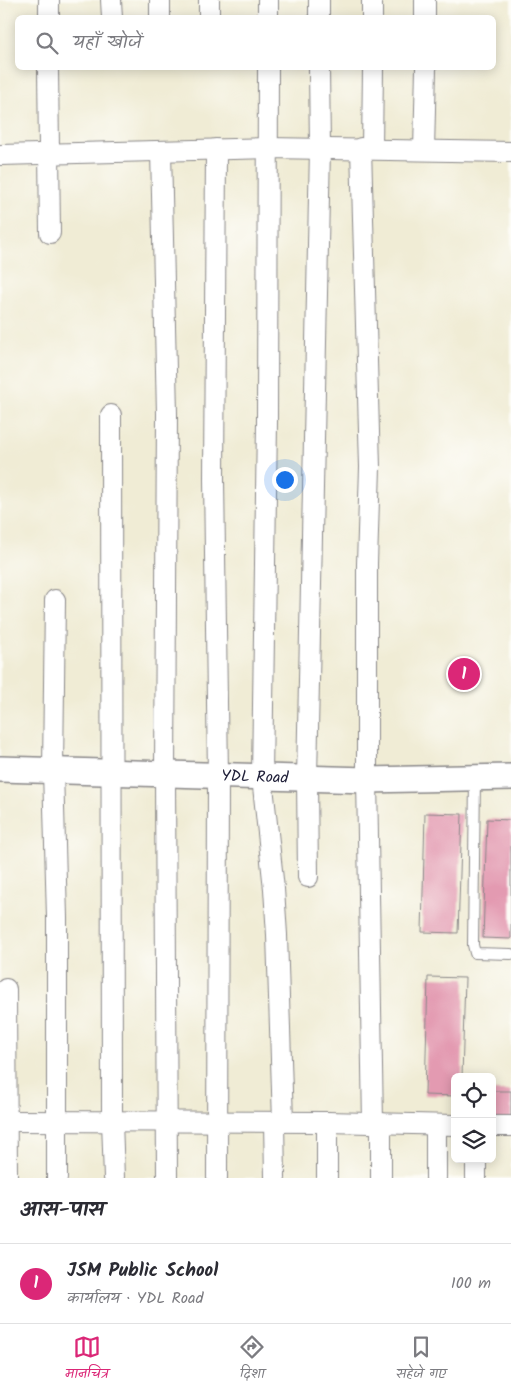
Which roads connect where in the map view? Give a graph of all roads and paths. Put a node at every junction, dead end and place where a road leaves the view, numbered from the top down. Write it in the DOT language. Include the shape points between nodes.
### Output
graph roads {
  1 [pos="49,0"];
  2 [pos="111,0"];
  3 [pos="160,0"];
  4 [pos="209,0"];
  5 [pos="268,0"];
  6 [pos="319,0"];
  7 [pos="372,0"];
  8 [pos="425,0"];
  9 [pos="49,15"];
  10 [pos="112,15"];
  11 [pos="160,15"];
  12 [pos="209,15"];
  13 [pos="268,15"];
  14 [pos="319,15"];
  15 [pos="372,15"];
  16 [pos="426,15"];
  17 [pos="48,70"];
  18 [pos="268,70"];
  19 [pos="319,70"];
  20 [pos="373,70"];
  21 [pos="426,70"];
  22 [pos="268,148"];
  23 [pos="320,148"];
  24 [pos="216,149"];
  25 [pos="367,149"];
  26 [pos="424,150"];
  27 [pos="161,151"];
  28 [pos="511,152"];
  29 [pos="50,154"];
  30 [pos="0,155"];
  31 [pos="50,233"];
  32 [pos="111,415"];
  33 [pos="55,600"];
  34 [pos="0,769"];
  35 [pos="53,770"];
  36 [pos="110,772"];
  37 [pos="165,774"];
  38 [pos="218,776"];
  39 [pos="262,777"];
  40 [pos="511,777"];
  41 [pos="307,778"];
  42 [pos="475,778"];
  43 [pos="367,780"];
  44 [pos="308,877"];
  45 [pos="511,954"];
  46 [pos="6,989"];
  47 [pos="4,1121"];
  48 [pos="58,1121"];
  49 [pos="112,1121"];
  50 [pos="166,1122"];
  51 [pos="216,1122"];
  52 [pos="278,1122"];
  53 [pos="327,1122"];
  54 [pos="377,1123"];
  55 [pos="445,1125"];
  56 [pos="496,1126"];
  57 [pos="511,1126"];
  58 [pos="476,1163"];
  59 [pos="7,1178"];
  60 [pos="57,1178"];
  61 [pos="114,1178"];
  62 [pos="167,1178"];
  63 [pos="217,1178"];
  64 [pos="275,1178"];
  65 [pos="327,1178"];
  66 [pos="381,1178"];
  67 [pos="436,1178"];
  68 [pos="476,1178"];
  1 -- 9 [label="street"];
  2 -- 10 [label="street"];
  3 -- 11 [label="street"];
  4 -- 12 [label="street"];
  5 -- 13 [label="street"];
  6 -- 14 [label="street"];
  7 -- 15 [label="street"];
  8 -- 16 [label="street"];
  17 -- 29 [label="street"];
  18 -- 22 [label="street"];
  19 -- 23 [label="street"];
  20 -- 25 [label="street"];
  21 -- 26 [label="street"];
  22 -- 23 [label="street"];
  22 -- 24 [label="street"];
  22 -- 39 [label="street"];
  23 -- 25 [label="street"];
  23 -- 41 [label="street"];
  24 -- 27 [label="street"];
  24 -- 38 [label="street" via="214,479"];
  25 -- 26 [label="street"];
  25 -- 43 [label="street" via="370,467"];
  26 -- 28 [label="street"];
  27 -- 29 [label="street"];
  27 -- 37 [label="street" via="167,414"];
  29 -- 30 [label="street"];
  29 -- 31 [label="street"];
  32 -- 36 [label="street"];
  33 -- 35 [label="street"];
  34 -- 35 [label="street, YDL Road"];
  35 -- 36 [label="street, YDL Road"];
  35 -- 48 [label="street" via="58,918"];
  36 -- 37 [label="street, YDL Road"];
  36 -- 49 [label="street"];
  37 -- 38 [label="street, YDL Road"];
  37 -- 50 [label="street"];
  38 -- 39 [label="street, YDL Road"];
  38 -- 51 [label="street"];
  39 -- 41 [label="street, YDL Road"];
  39 -- 52 [label="street" via="277,935"];
  40 -- 42 [label="street, YDL Road"];
  41 -- 43 [label="street, YDL Road"];
  41 -- 44 [label="street"];
  42 -- 43 [label="street, YDL Road"];
  42 -- 45 [label="lane" via="473,945 475,954"];
  43 -- 54 [label="street"];
  46 -- 47 [label="street"];
  47 -- 48 [label="street"];
  47 -- 59 [label="street"];
  48 -- 49 [label="street"];
  48 -- 60 [label="street"];
  49 -- 50 [label="street"];
  49 -- 61 [label="street"];
  50 -- 51 [label="street"];
  50 -- 62 [label="street"];
  51 -- 52 [label="street"];
  51 -- 63 [label="street"];
  52 -- 53 [label="street"];
  52 -- 64 [label="street"];
  53 -- 54 [label="street"];
  53 -- 65 [label="street"];
  54 -- 55 [label="street"];
  54 -- 66 [label="street"];
  55 -- 67 [label="street"];
  56 -- 57 [label="street"];
  58 -- 68 [label="street"];
}
